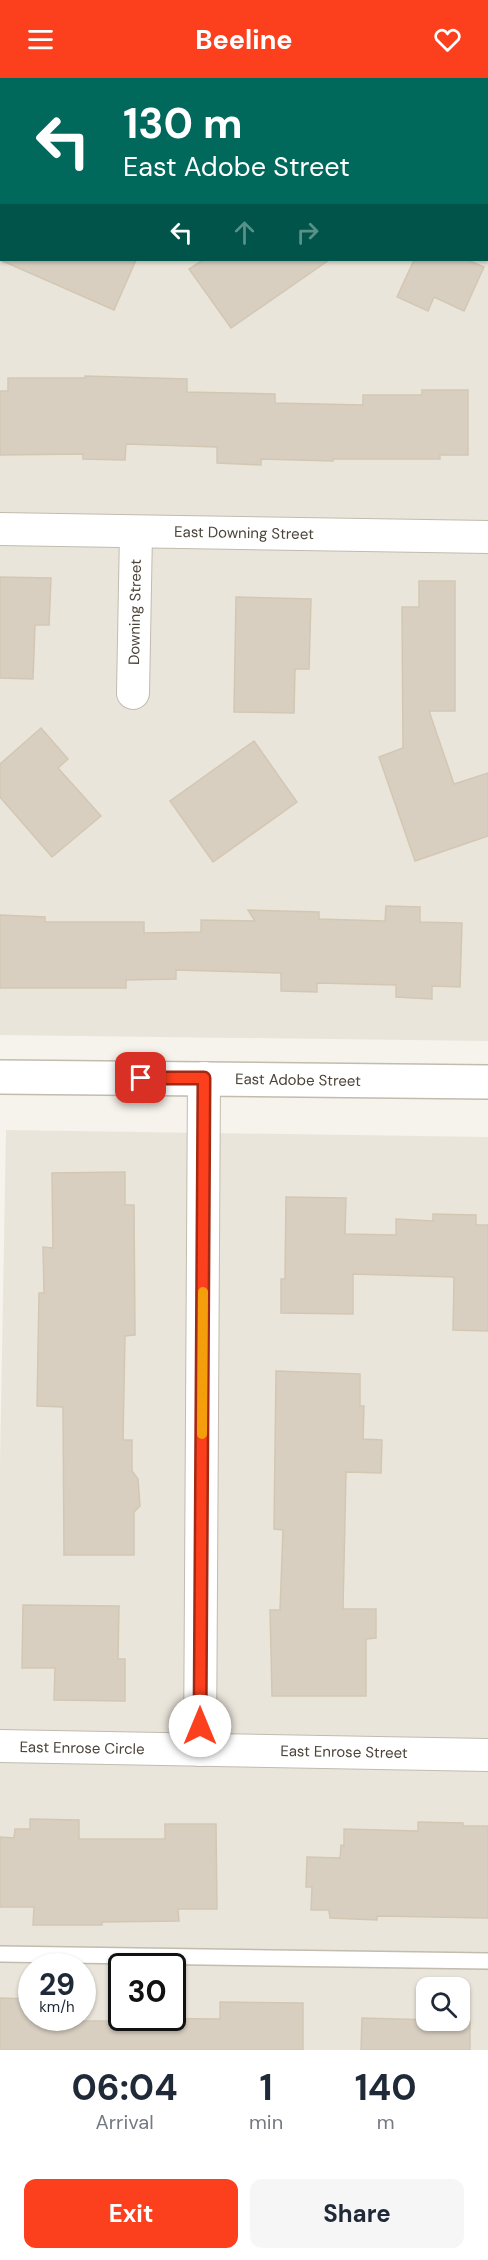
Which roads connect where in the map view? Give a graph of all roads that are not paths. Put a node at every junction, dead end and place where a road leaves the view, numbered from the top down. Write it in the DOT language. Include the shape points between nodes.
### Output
graph roads {
  1 [pos="0,529"];
  2 [pos="136,532"];
  3 [pos="488,537"];
  4 [pos="133,693"];
  5 [pos="0,1077"];
  6 [pos="204,1078"];
  7 [pos="488,1082"];
  8 [pos="0,1746"];
  9 [pos="200,1750"];
  10 [pos="488,1755"];
  11 [pos="0,1954"];
  12 [pos="488,1961"];
  1 -- 2 [label="street, East Downing Street"];
  2 -- 3 [label="street, East Downing Street"];
  2 -- 4 [label="street, Downing Street"];
  5 -- 6 [label="street, East Adobe Street"];
  6 -- 7 [label="street, East Adobe Street"];
  6 -- 9 [label="street"];
  8 -- 9 [label="street, East Enrose Circle"];
  9 -- 10 [label="street, East Enrose Street"];
  11 -- 12 [label="lane"];
}
